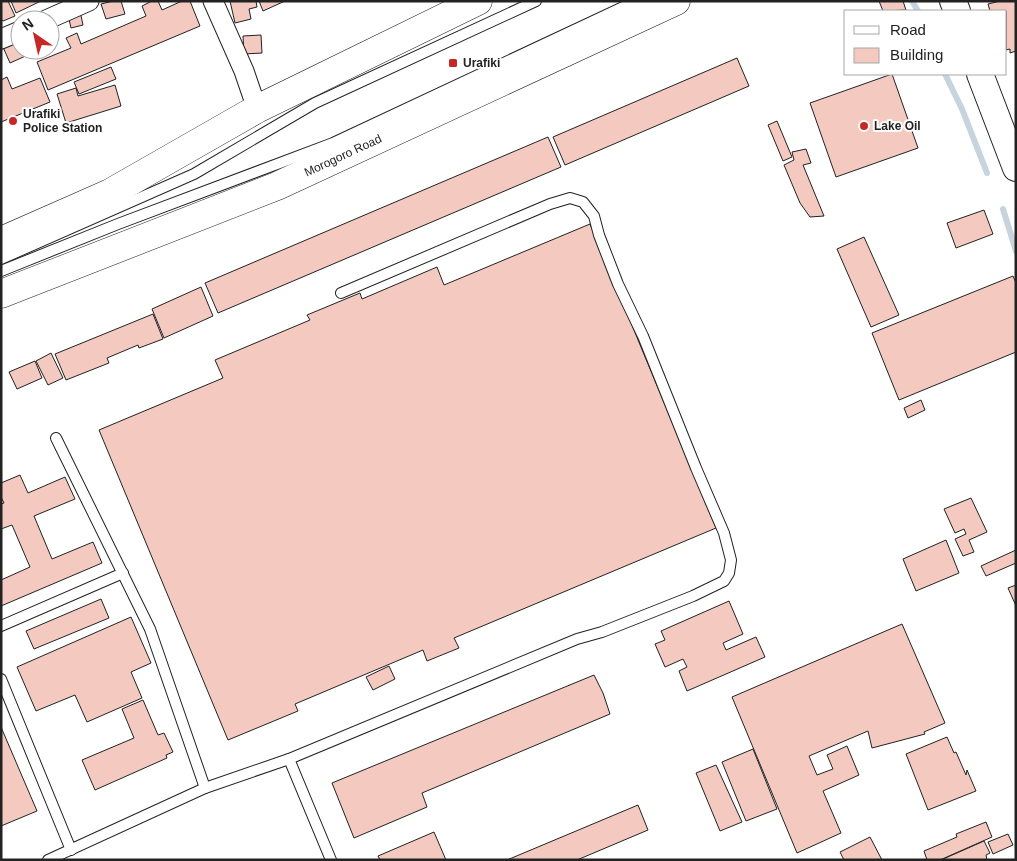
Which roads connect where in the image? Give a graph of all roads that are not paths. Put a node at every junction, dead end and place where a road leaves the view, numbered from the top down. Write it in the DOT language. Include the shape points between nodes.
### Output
graph roads {
  1 [pos="89,1"];
  2 [pos="214,1"];
  3 [pos="478,1"];
  4 [pos="536,1"];
  5 [pos="636,1"];
  6 [pos="676,1"];
  7 [pos="60,14"];
  8 [pos="980,75"];
  9 [pos="257,109"];
  10 [pos="1016,168"];
  11 [pos="1,241"];
  12 [pos="1,259"];
  13 [pos="1,271"];
  14 [pos="1,294"];
  15 [pos="341,294"];
  16 [pos="56,438"];
  17 [pos="124,573"];
  18 [pos="1,626"];
  19 [pos="1,680"];
  20 [pos="289,759"];
  21 [pos="206,788"];
  22 [pos="71,850"];
  23 [pos="48,860"];
  24 [pos="330,860"];
  1 -- 7 [label="street"];
  2 -- 9 [label="street"];
  3 -- 9 [label="highway"];
  4 -- 12 [label="lane" via="315,103 194,174"];
  5 -- 13 [label="lane, Morogoro Road" via="333,143"];
  6 -- 14 [label="highway, Morogoro Road" via="277,186"];
  8 -- 10 [label="main road"];
  9 -- 11 [label="highway" via="110,193"];
  15 -- 20 [label="lane" via="550,204 570,198 582,202 594,216 618,284 643,336 724,532 731,560 724,581 694,596 577,639"];
  16 -- 17 [label="lane"];
  17 -- 18 [label="lane"];
  17 -- 21 [label="lane" via="150,629"];
  19 -- 22 [label="lane"];
  20 -- 21 [label="lane"];
  20 -- 24 [label="lane"];
  21 -- 22 [label="lane"];
  22 -- 23 [label="lane"];
}
